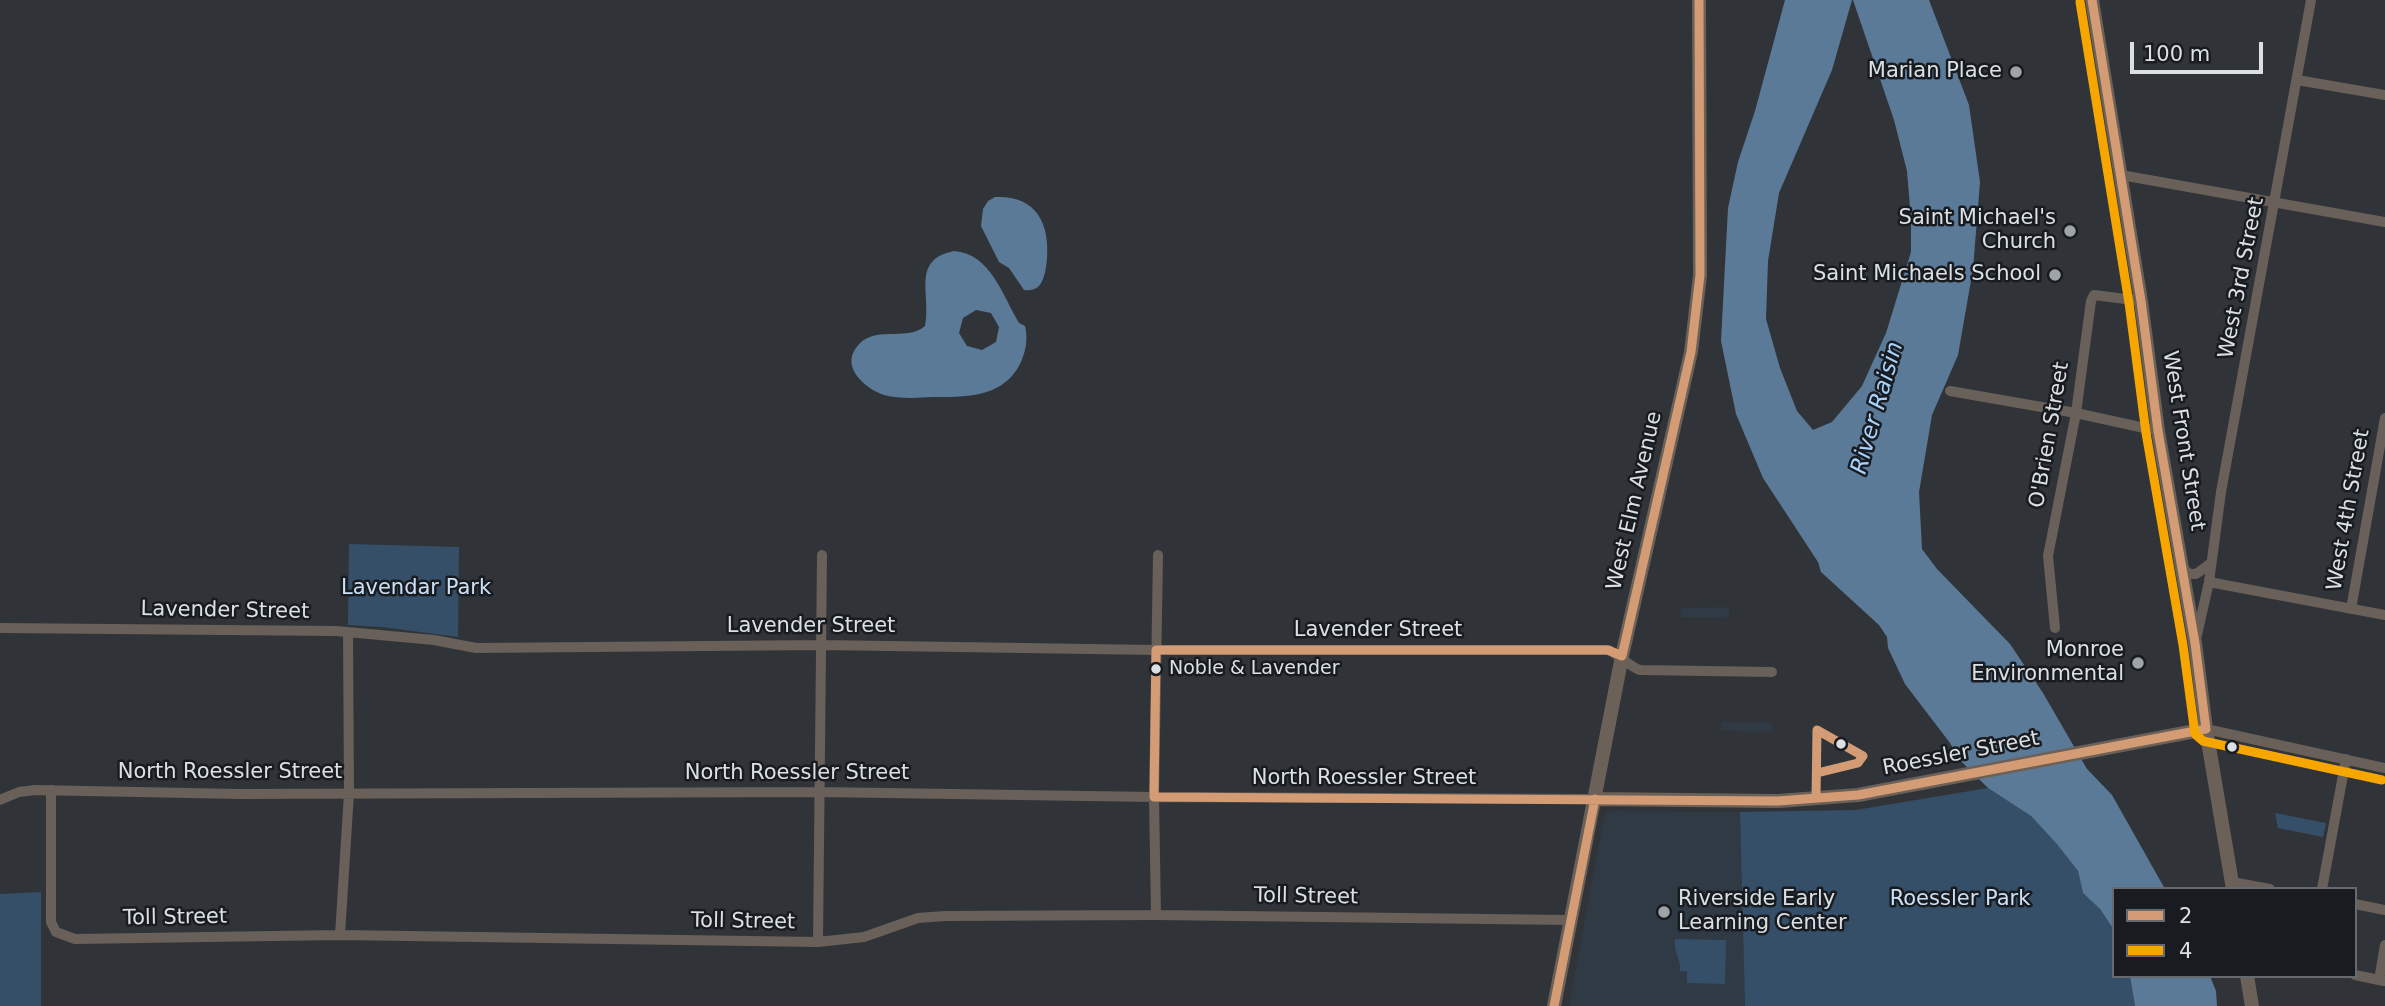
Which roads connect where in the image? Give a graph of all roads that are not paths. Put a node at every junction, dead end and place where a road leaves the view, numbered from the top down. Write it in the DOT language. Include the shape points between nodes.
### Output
graph roads {
  1 [pos="1699,0"];
  2 [pos="2092,0"];
  3 [pos="2311,0"];
  4 [pos="2297,80"];
  5 [pos="2385,95"];
  6 [pos="2121,176"];
  7 [pos="2275,204"];
  8 [pos="2385,222"];
  9 [pos="2141,301"];
  10 [pos="1950,391"];
  11 [pos="2076,413"];
  12 [pos="2385,418"];
  13 [pos="2158,431"];
  14 [pos="822,555"];
  15 [pos="1158,555"];
  16 [pos="2211,563"];
  17 [pos="2182,568"];
  18 [pos="2209,582"];
  19 [pos="2351,609"];
  20 [pos="2385,615"];
  21 [pos="0,628"];
  22 [pos="2055,628"];
  23 [pos="348,632"];
  24 [pos="2195,643"];
  25 [pos="822,645"];
  26 [pos="1156,650"];
  27 [pos="1622,656"];
  28 [pos="1772,672"];
  29 [pos="2206,729"];
  30 [pos="2346,759"];
  31 [pos="2385,768"];
  32 [pos="51,790"];
  33 [pos="819,792"];
  34 [pos="349,793"];
  35 [pos="1154,797"];
  36 [pos="1595,799"];
  37 [pos="0,800"];
  38 [pos="2233,885"];
  39 [pos="2252,887"];
  40 [pos="2322,887"];
  41 [pos="2357,904"];
  42 [pos="2385,910"];
  43 [pos="1156,915"];
  44 [pos="1570,920"];
  45 [pos="341,935"];
  46 [pos="818,942"];
  47 [pos="2385,945"];
  48 [pos="2357,975"];
  49 [pos="2247,978"];
  50 [pos="2382,980"];
  51 [pos="1554,1006"];
  52 [pos="2252,1006"];
  1 -- 27 [label="street, West Elm Avenue" via="1700,275 1695,319"];
  2 -- 6 [label="street, West Front Street"];
  3 -- 4 [label="street, West 3rd Street"];
  4 -- 5 [label="street"];
  4 -- 7 [label="street, West 3rd Street"];
  6 -- 7 [label="street"];
  6 -- 9 [label="street, West Front Street"];
  7 -- 8 [label="street"];
  7 -- 16 [label="street, West 3rd Street"];
  9 -- 11 [label="street, O'Brien Street" via="2094,295"];
  9 -- 13 [label="street, West Front Street"];
  10 -- 11 [label="street"];
  11 -- 13 [label="street"];
  11 -- 22 [label="street, O'Brien Street" via="2048,555"];
  12 -- 19 [label="street, West 4th Street"];
  13 -- 17 [label="street, West Front Street"];
  14 -- 25 [label="street"];
  15 -- 26 [label="street"];
  16 -- 17 [label="street" via="2196,575"];
  16 -- 18 [label="street, West 3rd Street"];
  17 -- 24 [label="street, West Front Street"];
  18 -- 19 [label="street"];
  18 -- 24 [label="street, West 3rd Street"];
  19 -- 20 [label="street"];
  21 -- 23 [label="street, Lavender Street"];
  23 -- 25 [label="street, Lavender Street" via="476,648"];
  23 -- 34 [label="street"];
  24 -- 29 [label="street, West Front Street"];
  25 -- 26 [label="street, Lavender Street"];
  25 -- 33 [label="street"];
  26 -- 27 [label="street, Lavender Street" via="1608,650"];
  26 -- 35 [label="street"];
  27 -- 28 [label="street, Lavender Street" via="1640,670"];
  27 -- 36 [label="street, West Elm Avenue"];
  29 -- 30 [label="street"];
  29 -- 36 [label="street, Roessler Street" via="1858,795 1779,801"];
  29 -- 38 [label="street, West Front Street"];
  30 -- 31 [label="street"];
  30 -- 40 [label="street"];
  32 -- 34 [label="street, North Roessler Street"];
  32 -- 37 [label="street, North Roessler Street" via="19,792"];
  32 -- 45 [label="street, Toll Street" via="51,922 64,936"];
  33 -- 34 [label="street, North Roessler Street"];
  33 -- 35 [label="street, North Roessler Street"];
  33 -- 46 [label="street"];
  34 -- 45 [label="street"];
  35 -- 36 [label="street, North Roessler Street"];
  35 -- 43 [label="street"];
  36 -- 44 [label="street, West Elm Avenue"];
  38 -- 39 [label="street"];
  41 -- 42 [label="street"];
  43 -- 44 [label="street, Toll Street"];
  43 -- 46 [label="street, Toll Street" via="918,918 864,937"];
  44 -- 51 [label="street, West Elm Avenue"];
  45 -- 46 [label="street, Toll Street"];
  47 -- 50 [label="street"];
  48 -- 50 [label="street"];
  49 -- 52 [label="street"];
}
